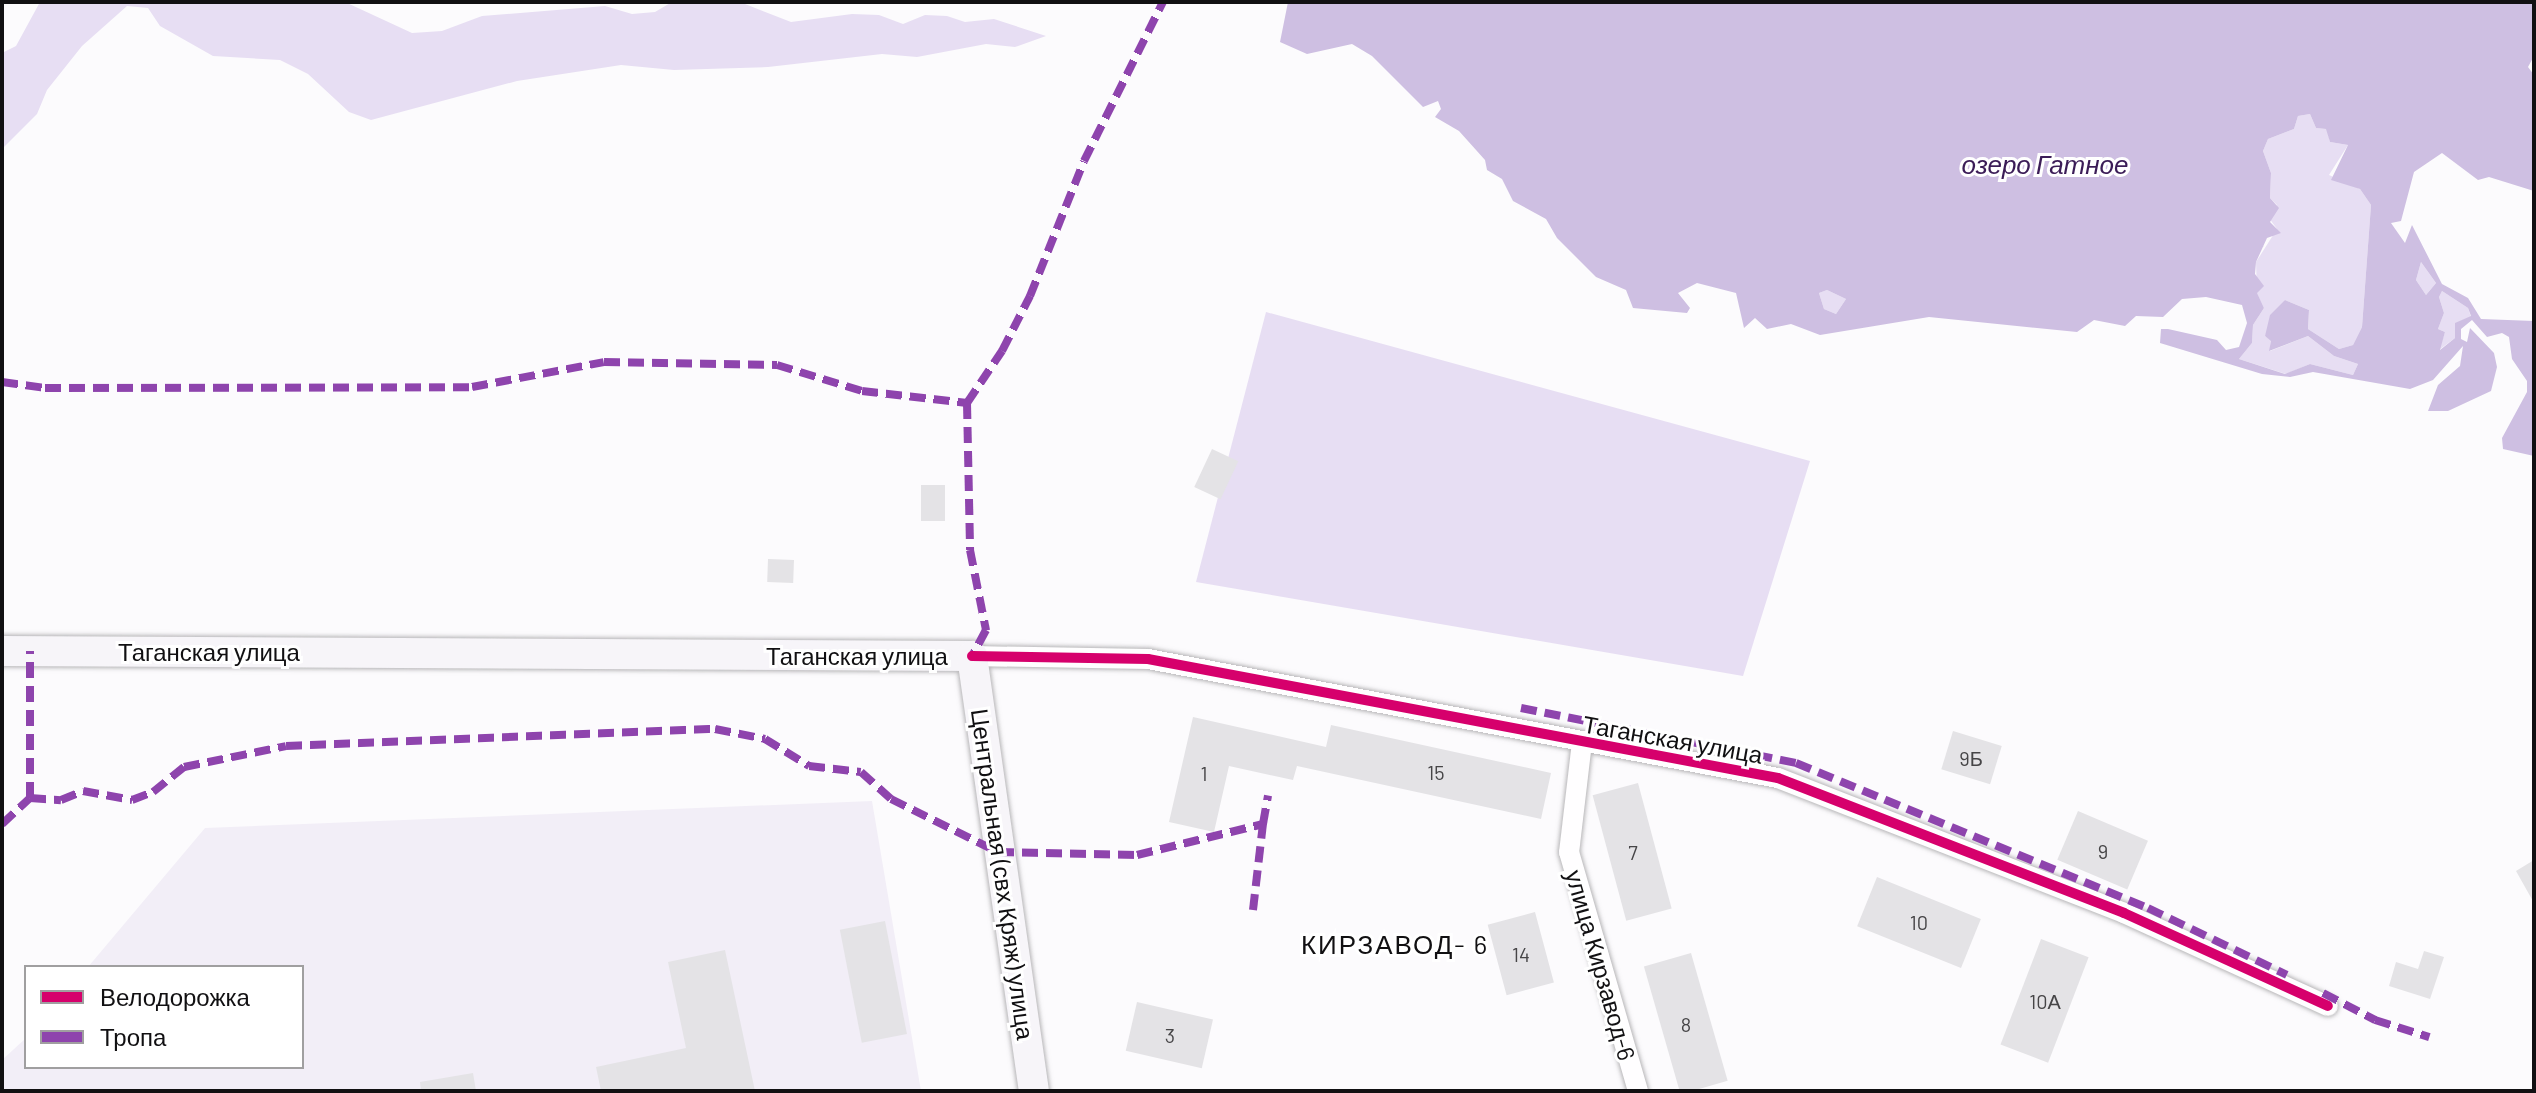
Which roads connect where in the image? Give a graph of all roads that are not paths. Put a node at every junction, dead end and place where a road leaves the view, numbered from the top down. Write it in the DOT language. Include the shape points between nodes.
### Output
graph roads {
  1 [pos="2,651"];
  2 [pos="972,656"];
  3 [pos="1582,742"];
  4 [pos="2328,1006"];
  5 [pos="1034,1091"];
  6 [pos="1638,1091"];
  1 -- 2 [label="main road, Таганская улица"];
  2 -- 3 [label="street, Таганская улица" via="1148,659"];
  2 -- 5 [label="main road, Центральная (свх Кряж) улица"];
  3 -- 4 [label="street, Таганская улица" via="1778,778 2124,913"];
  3 -- 6 [label="street, улица Кирзавод-6" via="1569,852"];
}
